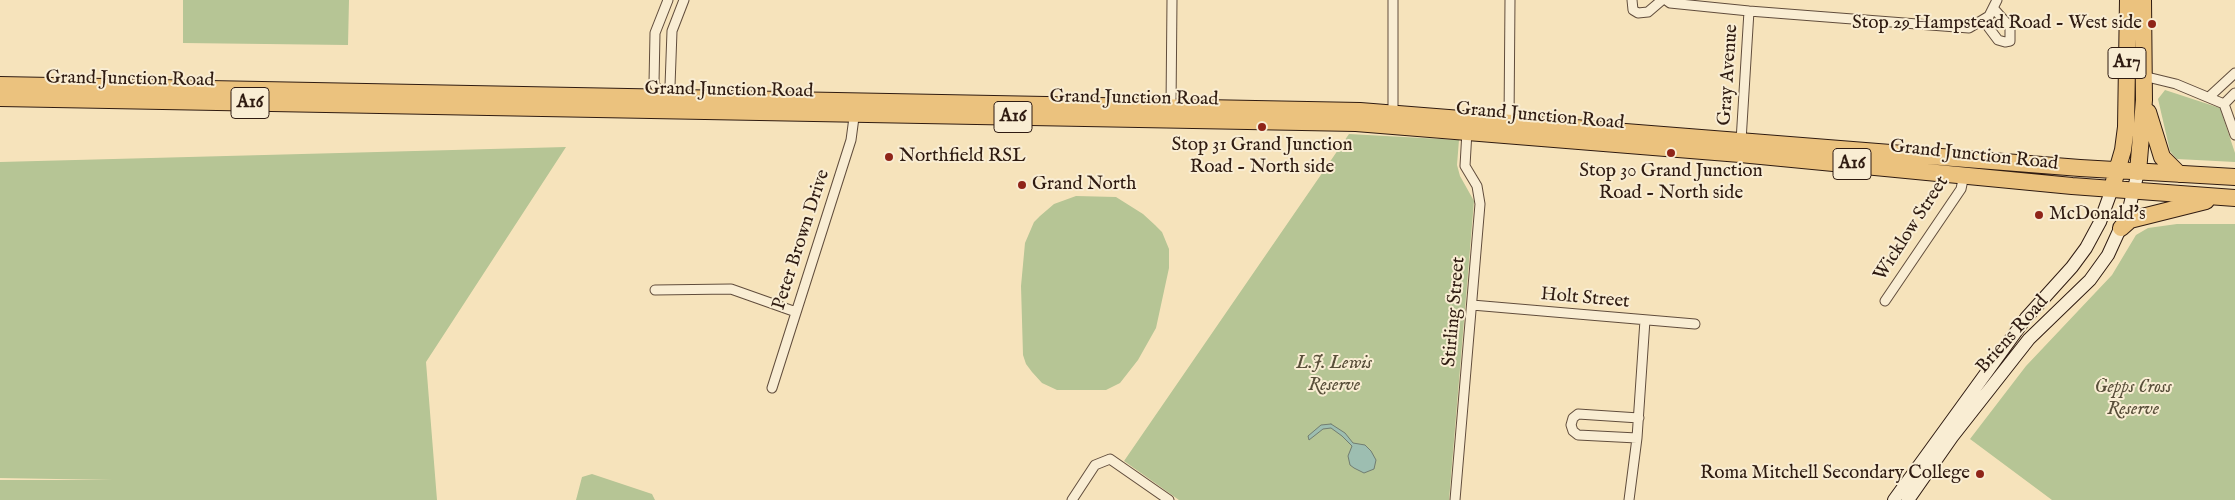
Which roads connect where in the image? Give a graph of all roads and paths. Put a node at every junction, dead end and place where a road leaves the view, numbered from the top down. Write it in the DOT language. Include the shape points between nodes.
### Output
graph roads {
  1 [pos="668,0"];
  2 [pos="684,0"];
  3 [pos="1172,0"];
  4 [pos="1393,0"];
  5 [pos="1510,0"];
  6 [pos="1632,0"];
  7 [pos="1662,0"];
  8 [pos="1666,0"];
  9 [pos="1997,0"];
  10 [pos="2128,0"];
  11 [pos="2143,0"];
  12 [pos="1749,11"];
  13 [pos="1988,15"];
  14 [pos="2235,73"];
  15 [pos="2143,76"];
  16 [pos="0,85"];
  17 [pos="2235,94"];
  18 [pos="2209,97"];
  19 [pos="0,98"];
  20 [pos="2144,100"];
  21 [pos="662,104"];
  22 [pos="2224,104"];
  23 [pos="855,108"];
  24 [pos="1171,113"];
  25 [pos="1394,113"];
  26 [pos="1509,122"];
  27 [pos="1467,125"];
  28 [pos="1583,135"];
  29 [pos="2235,135"];
  30 [pos="1740,148"];
  31 [pos="1965,167"];
  32 [pos="2117,171"];
  33 [pos="2138,172"];
  34 [pos="2179,174"];
  35 [pos="2235,177"];
  36 [pos="2112,189"];
  37 [pos="2135,191"];
  38 [pos="2218,198"];
  39 [pos="2235,198"];
  40 [pos="2121,228"];
  41 [pos="654,290"];
  42 [pos="1885,301"];
  43 [pos="1472,306"];
  44 [pos="796,312"];
  45 [pos="1645,320"];
  46 [pos="1696,324"];
  47 [pos="772,388"];
  48 [pos="1639,418"];
  49 [pos="1637,438"];
  50 [pos="1072,500"];
  51 [pos="1169,500"];
  52 [pos="1455,500"];
  53 [pos="1629,500"];
  54 [pos="1894,500"];
  55 [pos="1908,500"];
  1 -- 21 [label="street" via="654,33 654,83"];
  2 -- 21 [label="street" via="672,31 670,86"];
  3 -- 24 [label="street"];
  4 -- 25 [label="street"];
  5 -- 26 [label="street"];
  6 -- 7 [label="street" via="1633,10 1638,13 1648,12"];
  8 -- 12 [label="street"];
  9 -- 13 [label="street"];
  10 -- 32 [label="highway, A17" via="2126,126"];
  11 -- 15 [label="highway, A17"];
  12 -- 13 [label="street" via="1969,28"];
  12 -- 30 [label="street, Gray Avenue"];
  13 -- 13 [label="street" via="2010,27 2010,41 1998,40"];
  14 -- 18 [label="street"];
  15 -- 18 [label="street"];
  15 -- 20 [label="highway, A17"];
  16 -- 21 [label="highway, Grand Junction Road / A16"];
  17 -- 22 [label="street"];
  18 -- 22 [label="street"];
  19 -- 21 [label="highway, Grand Junction Road / A16"];
  20 -- 33 [label="highway, A17"];
  20 -- 34 [label="highway" via="2162,156"];
  21 -- 23 [label="highway, Grand Junction Road / A16"];
  22 -- 29 [label="street"];
  23 -- 24 [label="highway, Grand Junction Road / A16"];
  23 -- 44 [label="street, Peter Brown Drive" via="851,140"];
  24 -- 25 [label="highway, Grand Junction Road / A16"];
  24 -- 27 [label="highway, Grand Junction Road / A16"];
  25 -- 27 [label="highway, Grand Junction Road / A16"];
  26 -- 27 [label="highway, Grand Junction Road / A16"];
  26 -- 28 [label="highway, Grand Junction Road / A16"];
  27 -- 28 [label="highway, Grand Junction Road / A16"];
  27 -- 43 [label="street, Stirling Street" via="1465,166 1477,186 1480,204"];
  28 -- 30 [label="highway, Grand Junction Road / A16"];
  30 -- 31 [label="highway, Grand Junction Road / A16"];
  31 -- 32 [label="highway, Grand Junction Road / A16"];
  31 -- 36 [label="highway, Grand Junction Road / A16"];
  31 -- 42 [label="street, Wicklow Street" via="1960,189"];
  32 -- 33 [label="highway, Grand Junction Road / A16"];
  32 -- 36 [label="highway, A17"];
  33 -- 34 [label="highway, Grand Junction Road / A16"];
  33 -- 37 [label="main road, A17"];
  34 -- 35 [label="highway, Grand Junction Road / A16"];
  36 -- 37 [label="highway, Grand Junction Road / A16"];
  36 -- 54 [label="main road, Briens Road" via="2086,248 2026,318"];
  37 -- 38 [label="highway, Grand Junction Road / A16"];
  37 -- 40 [label="main road, Briens Road"];
  38 -- 39 [label="highway, Grand Junction Road / A16"];
  38 -- 40 [label="highway" via="2130,220"];
  40 -- 55 [label="main road, Briens Road" via="2108,256 2090,280 2030,339 1952,436"];
  41 -- 44 [label="street" via="731,289"];
  43 -- 45 [label="street, Holt Street"];
  43 -- 52 [label="street, Stirling Street"];
  44 -- 47 [label="street, Peter Brown Drive"];
  45 -- 46 [label="street, Holt Street"];
  45 -- 48 [label="street"];
  48 -- 49 [label="street"];
  48 -- 49 [label="street" via="1578,414 1571,425 1578,435"];
  49 -- 53 [label="street"];
  50 -- 51 [label="street" via="1095,465 1110,459"];
}
